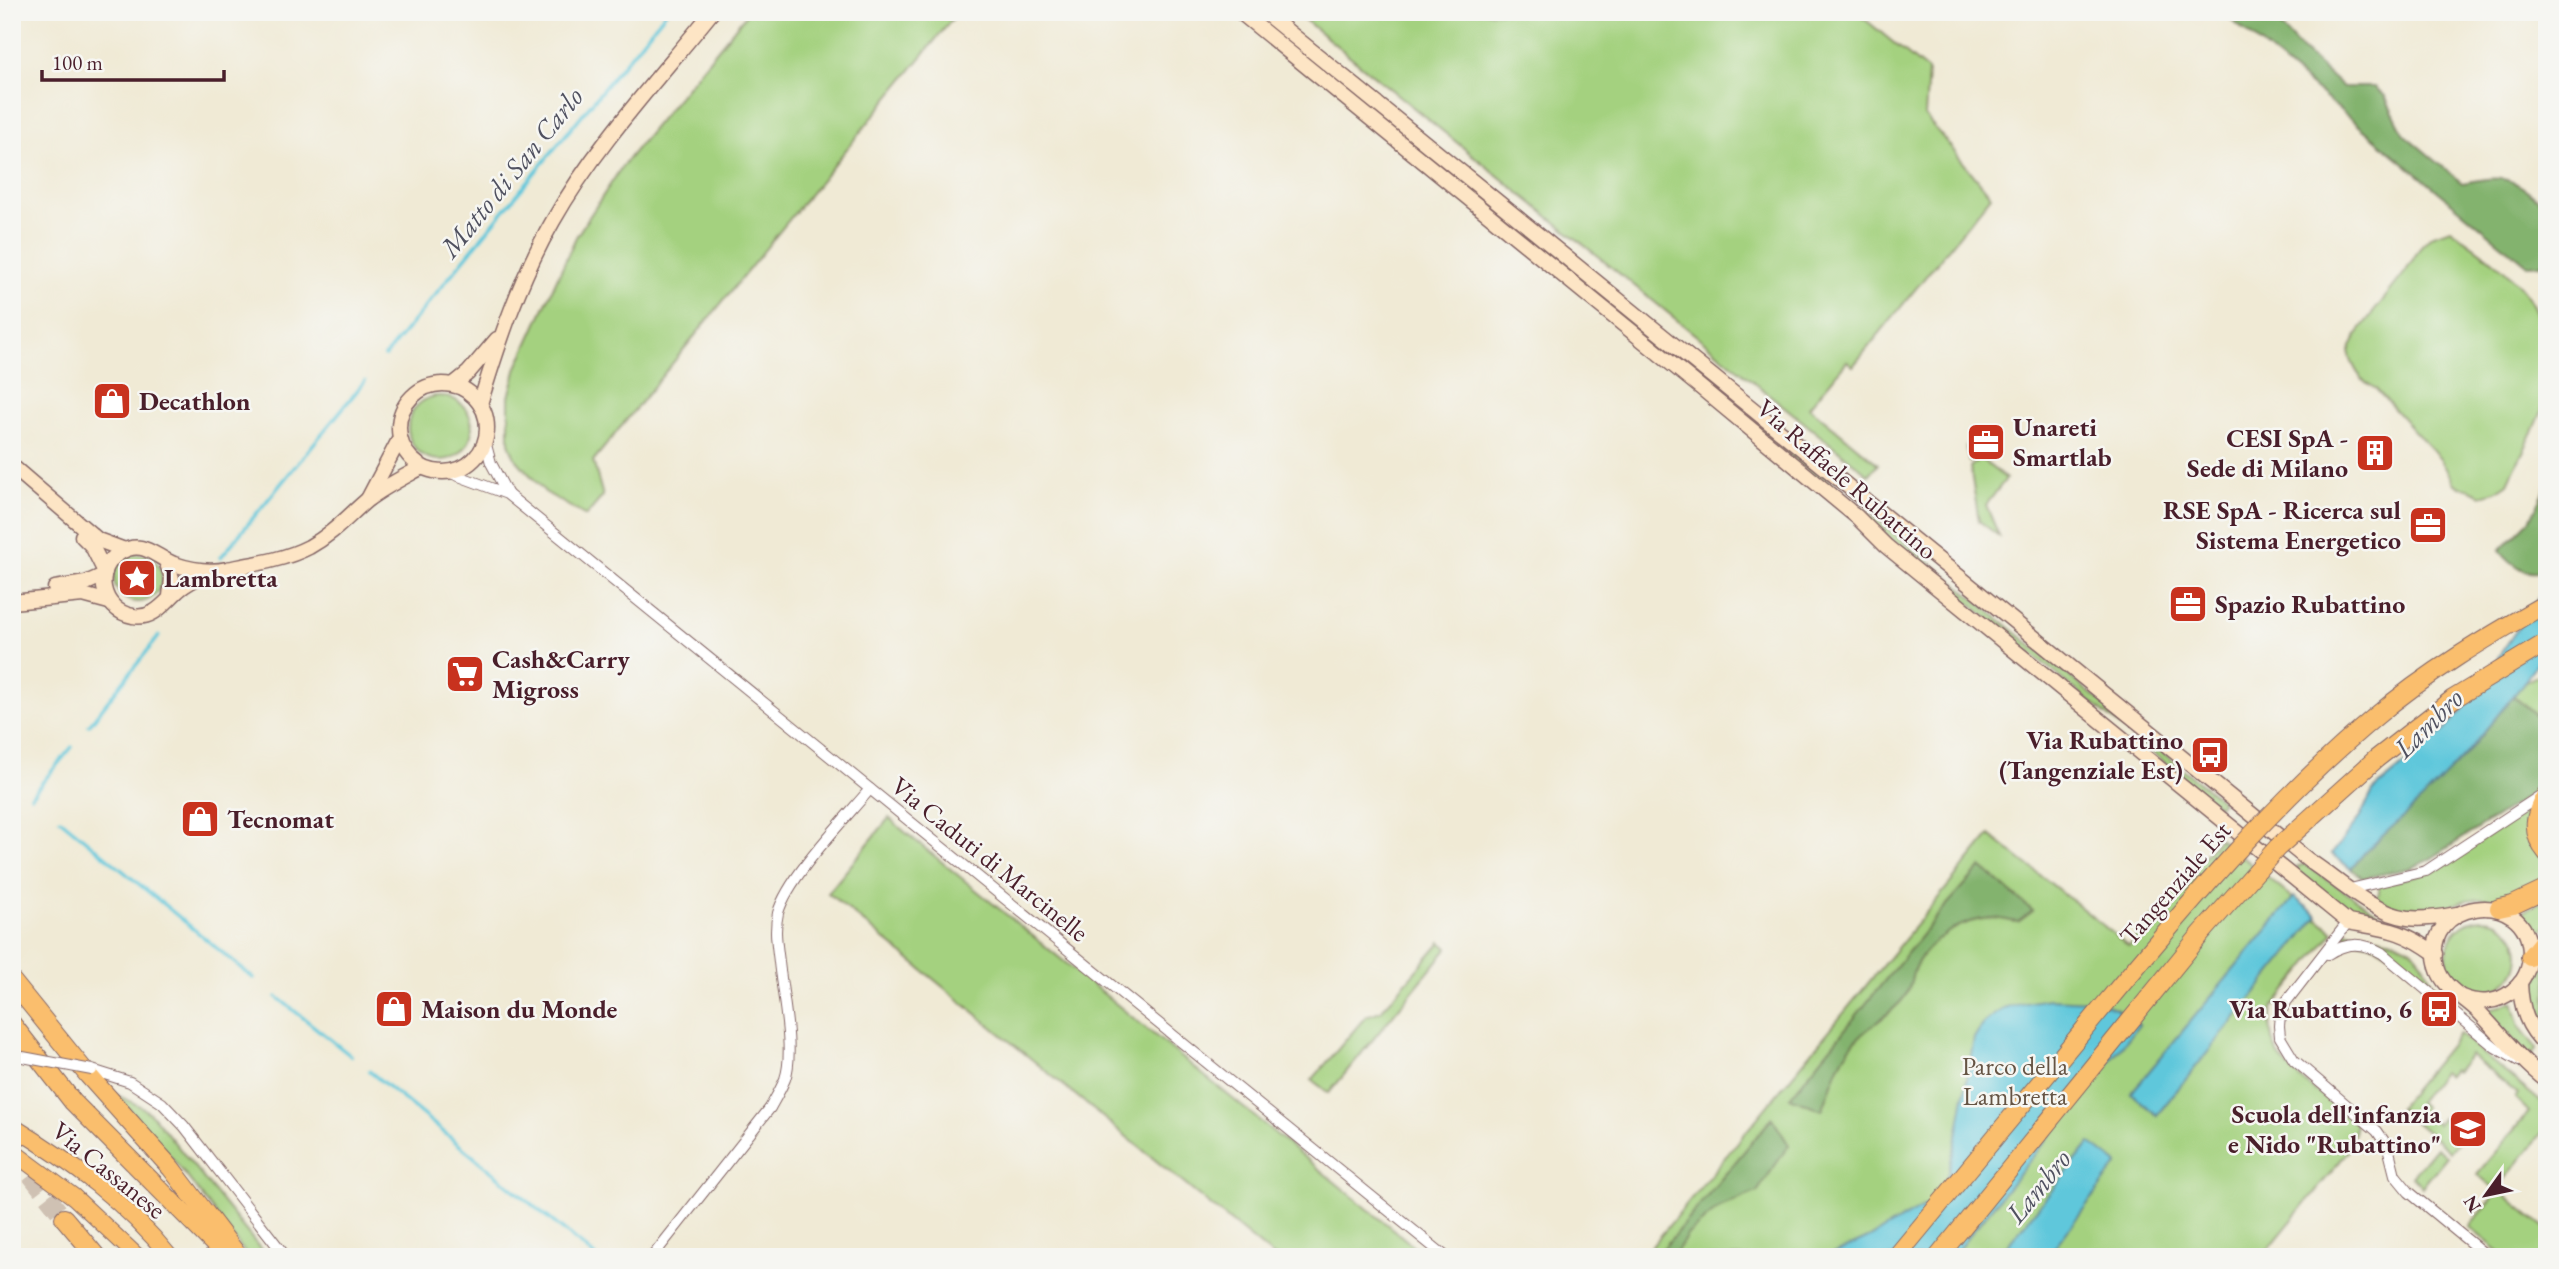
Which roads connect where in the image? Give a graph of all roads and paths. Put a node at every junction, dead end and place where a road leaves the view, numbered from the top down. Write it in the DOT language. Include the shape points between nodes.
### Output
graph roads {
  1 [pos="712,12"];
  2 [pos="1240,12"];
  3 [pos="1264,12"];
  4 [pos="502,332"];
  5 [pos="453,385"];
  6 [pos="480,404"];
  7 [pos="400,439"];
  8 [pos="485,441"];
  9 [pos="12,466"];
  10 [pos="422,467"];
  11 [pos="449,472"];
  12 [pos="12,475"];
  13 [pos="507,494"];
  14 [pos="368,500"];
  15 [pos="125,550"];
  16 [pos="166,561"];
  17 [pos="209,572"];
  18 [pos="104,573"];
  19 [pos="12,592"];
  20 [pos="170,596"];
  21 [pos="12,602"];
  22 [pos="109,602"];
  23 [pos="2547,603"];
  24 [pos="2545,644"];
  25 [pos="870,789"];
  26 [pos="2547,792"];
  27 [pos="2547,853"];
  28 [pos="2350,889"];
  29 [pos="2547,889"];
  30 [pos="2499,908"];
  31 [pos="2457,915"];
  32 [pos="2348,922"];
  33 [pos="2547,936"];
  34 [pos="2436,954"];
  35 [pos="2530,957"];
  36 [pos="2321,958"];
  37 [pos="12,981"];
  38 [pos="2520,983"];
  39 [pos="2462,997"];
  40 [pos="12,1024"];
  41 [pos="2547,1046"];
  42 [pos="12,1055"];
  43 [pos="2528,1066"];
  44 [pos="2547,1082"];
  45 [pos="12,1126"];
  46 [pos="12,1151"];
  47 [pos="148,1177"];
  48 [pos="64,1219"];
  49 [pos="97,1257"];
  50 [pos="138,1257"];
  51 [pos="170,1257"];
  52 [pos="211,1257"];
  53 [pos="227,1257"];
  54 [pos="239,1257"];
  55 [pos="286,1257"];
  56 [pos="652,1257"];
  57 [pos="1446,1257"];
  58 [pos="1896,1257"];
  59 [pos="1938,1257"];
  60 [pos="2488,1257"];
  1 -- 4 [label="street" via="595,155 572,190 552,222"];
  2 -- 32 [label="street, Via Raffaele Rubattino"];
  3 -- 28 [label="street, Via Raffaele Rubattino" via="2251,814"];
  4 -- 5 [label="street"];
  4 -- 6 [label="street"];
  5 -- 6 [label="street"];
  5 -- 7 [label="street" via="433,385 412,396 400,417"];
  6 -- 8 [label="street" via="487,422"];
  7 -- 10 [label="street"];
  7 -- 14 [label="street"];
  8 -- 11 [label="street" via="473,460"];
  8 -- 13 [label="street, Via Caduti di Marcinelle"];
  9 -- 15 [label="street" via="98,540"];
  10 -- 11 [label="street"];
  10 -- 14 [label="street"];
  11 -- 13 [label="street, Via Caduti di Marcinelle"];
  12 -- 18 [label="street" via="92,546"];
  13 -- 25 [label="street, Via Caduti di Marcinelle"];
  14 -- 17 [label="street" via="341,526 307,548 269,561"];
  15 -- 16 [label="street" via="148,549"];
  15 -- 18 [label="street" via="112,558"];
  16 -- 17 [label="street"];
  16 -- 20 [label="street" via="172,578"];
  17 -- 20 [label="street"];
  18 -- 19 [label="street" via="67,587"];
  18 -- 22 [label="street"];
  20 -- 22 [label="street" via="154,613 138,617 122,613"];
  21 -- 22 [label="street" via="83,595"];
  23 -- 58 [label="highway, Tangenziale Est, bridge" via="2471,648 2377,715 2290,794 2181,913"];
  24 -- 59 [label="highway, Tangenziale Est, bridge" via="2453,699 2376,759 2277,848 2201,934"];
  25 -- 56 [label="street" via="798,875 779,911 776,931 788,1049 786,1077 770,1108"];
  25 -- 57 [label="street, Via Caduti di Marcinelle"];
  26 -- 27 [label="highway" via="2534,820"];
  26 -- 28 [label="street" via="2426,871"];
  28 -- 31 [label="street, Via Raffaele Rubattino" via="2397,916"];
  29 -- 30 [label="highway"];
  30 -- 31 [label="street, Via Raffaele Rubattino" via="2476,908"];
  30 -- 35 [label="street" via="2522,928"];
  31 -- 34 [label="street" via="2441,932"];
  32 -- 34 [label="street, Via Raffaele Rubattino" via="2397,931"];
  32 -- 36 [label="street"];
  33 -- 35 [label="highway"];
  34 -- 39 [label="street" via="2441,977"];
  35 -- 38 [label="street"];
  36 -- 43 [label="street" via="2348,944 2371,947 2496,1047"];
  36 -- 60 [label="street" via="2280,1014 2280,1037 2286,1048 2377,1131 2388,1147 2396,1175 2409,1192"];
  37 -- 54 [label="highway" via="171,1168"];
  38 -- 39 [label="street" via="2496,1000"];
  38 -- 41 [label="street" via="2530,1027"];
  39 -- 43 [label="street"];
  40 -- 47 [label="highway" via="73,1102"];
  42 -- 55 [label="street, bridge" via="130,1082 162,1103"];
  43 -- 44 [label="street"];
  45 -- 51 [label="main road, Via Cassanese" via="112,1197"];
  46 -- 50 [label="main road, Via Cassanese" via="74,1197"];
  47 -- 52 [label="highway"];
  47 -- 53 [label="highway"];
  48 -- 49 [label="highway"];
}
